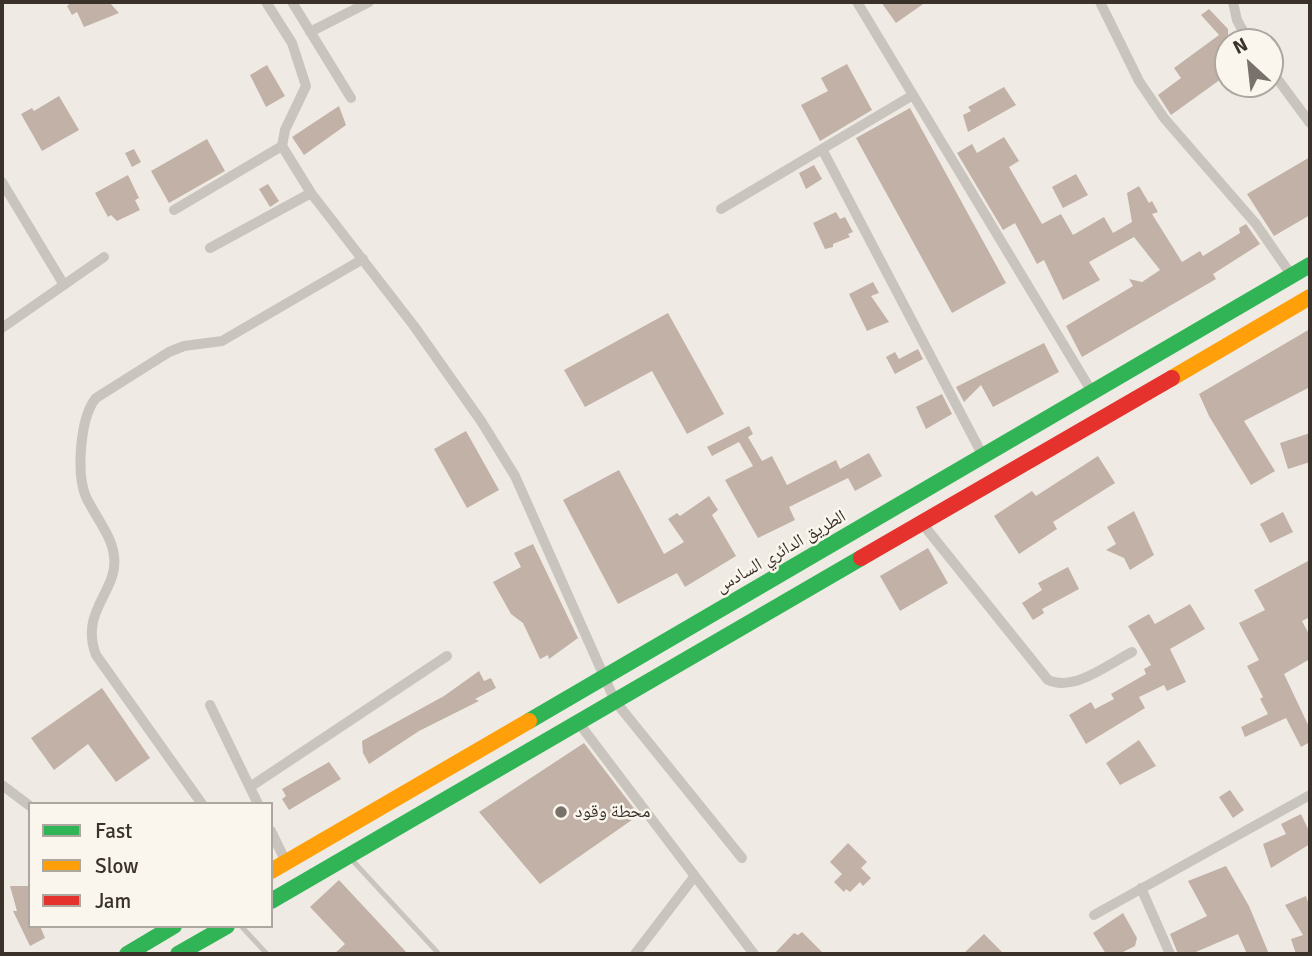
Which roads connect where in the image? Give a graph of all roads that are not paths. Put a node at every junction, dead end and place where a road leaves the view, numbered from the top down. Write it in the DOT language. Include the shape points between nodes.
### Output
graph roads {
  1 [pos="266,2"];
  2 [pos="292,2"];
  3 [pos="369,2"];
  4 [pos="857,2"];
  5 [pos="1100,2"];
  6 [pos="1233,2"];
  7 [pos="1241,28"];
  8 [pos="310,32"];
  9 [pos="1284,88"];
  10 [pos="913,95"];
  11 [pos="351,97"];
  12 [pos="1310,123"];
  13 [pos="282,146"];
  14 [pos="822,149"];
  15 [pos="2,182"];
  16 [pos="312,193"];
  17 [pos="721,209"];
  18 [pos="174,210"];
  19 [pos="210,248"];
  20 [pos="104,257"];
  21 [pos="363,259"];
  22 [pos="1310,265"];
  23 [pos="1292,276"];
  24 [pos="64,285"];
  25 [pos="1267,290"];
  26 [pos="1310,297"];
  27 [pos="1280,313"];
  28 [pos="2,328"];
  29 [pos="1092,392"];
  30 [pos="983,456"];
  31 [pos="921,523"];
  32 [pos="1132,652"];
  33 [pos="447,656"];
  34 [pos="605,678"];
  35 [pos="615,701"];
  36 [pos="210,705"];
  37 [pos="578,722"];
  38 [pos="2,785"];
  39 [pos="250,787"];
  40 [pos="1310,795"];
  41 [pos="201,802"];
  42 [pos="257,802"];
  43 [pos="28,804"];
  44 [pos="273,835"];
  45 [pos="349,856"];
  46 [pos="743,858"];
  47 [pos="286,862"];
  48 [pos="273,870"];
  49 [pos="694,877"];
  50 [pos="1141,888"];
  51 [pos="273,900"];
  52 [pos="1094,915"];
  53 [pos="170,928"];
  54 [pos="224,928"];
  55 [pos="244,928"];
  56 [pos="127,954"];
  57 [pos="178,954"];
  58 [pos="267,954"];
  59 [pos="439,954"];
  60 [pos="635,954"];
  61 [pos="754,954"];
  62 [pos="1170,954"];
  1 -- 13 [label="street" via="292,43 306,86"];
  2 -- 8 [label="street"];
  3 -- 8 [label="street"];
  4 -- 10 [label="street"];
  5 -- 23 [label="street" via="1139,81 1256,224"];
  6 -- 7 [label="street"];
  8 -- 11 [label="street"];
  9 -- 12 [label="street"];
  10 -- 14 [label="street"];
  10 -- 29 [label="street"];
  13 -- 16 [label="street"];
  13 -- 18 [label="street"];
  14 -- 17 [label="street"];
  14 -- 30 [label="street"];
  15 -- 24 [label="street"];
  16 -- 19 [label="street"];
  16 -- 21 [label="street"];
  20 -- 24 [label="street"];
  21 -- 34 [label="street" via="481,421 515,476"];
  21 -- 41 [label="street" via="222,341 169,352 96,398 84,419 83,487 115,563 93,617 92,644"];
  22 -- 23 [label="highway, الطريق الدائري السادس"];
  23 -- 25 [label="highway, الطريق الدائري السادس"];
  24 -- 28 [label="street"];
  25 -- 27 [label="highway"];
  25 -- 29 [label="highway, الطريق الدائري السادس"];
  26 -- 27 [label="highway"];
  27 -- 31 [label="highway"];
  29 -- 30 [label="highway, الطريق الدائري السادس"];
  30 -- 34 [label="highway, الطريق الدائري السادس"];
  31 -- 32 [label="street" via="1048,680 1071,683"];
  31 -- 35 [label="highway"];
  33 -- 39 [label="street"];
  34 -- 35 [label="street"];
  34 -- 47 [label="highway, الطريق الدائري السادس"];
  35 -- 37 [label="highway"];
  35 -- 46 [label="street"];
  36 -- 39 [label="street"];
  37 -- 45 [label="highway"];
  37 -- 49 [label="street"];
  38 -- 43 [label="street"];
  39 -- 42 [label="street"];
  40 -- 50 [label="street"];
  44 -- 47 [label="street"];
  45 -- 51 [label="highway"];
  45 -- 59 [label="lane"];
  47 -- 48 [label="highway, الطريق الدائري السادس"];
  49 -- 60 [label="street"];
  49 -- 61 [label="street"];
  50 -- 52 [label="street"];
  50 -- 62 [label="street"];
  53 -- 56 [label="highway"];
  54 -- 57 [label="highway"];
  55 -- 58 [label="lane"];
}
